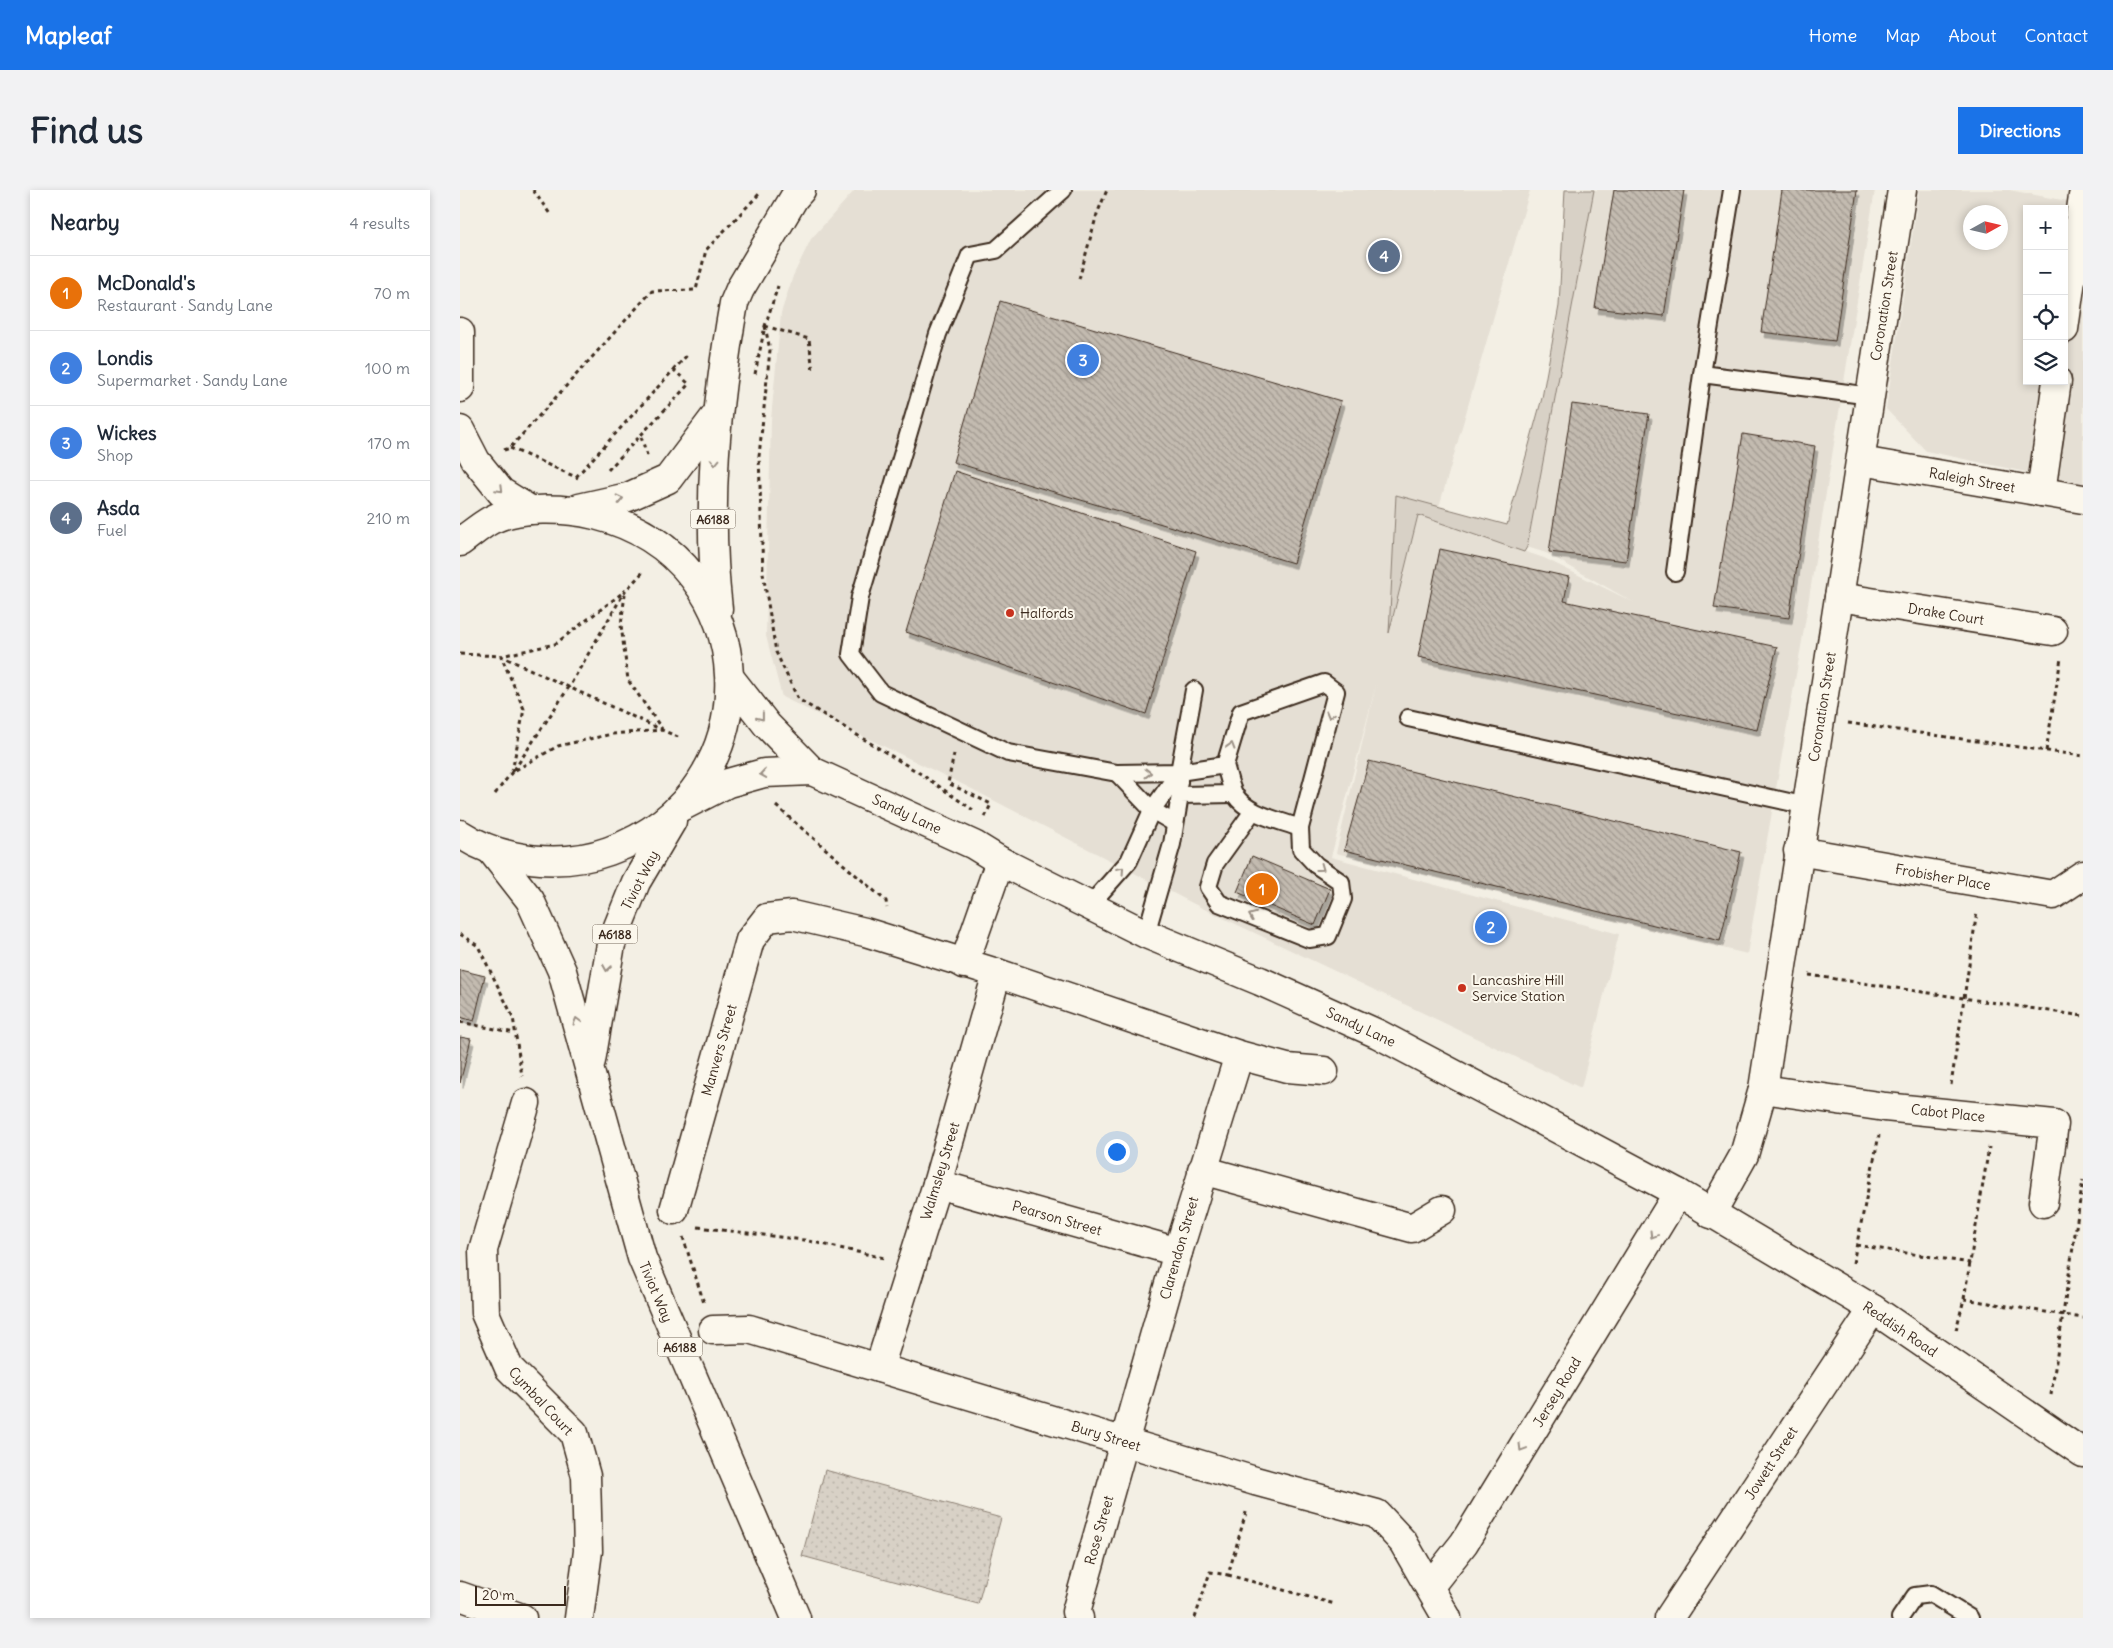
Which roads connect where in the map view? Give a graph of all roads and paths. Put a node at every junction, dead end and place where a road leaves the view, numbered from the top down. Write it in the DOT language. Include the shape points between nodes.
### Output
graph roads {
  1 [pos="532,190"];
  2 [pos="763,190"];
  3 [pos="802,190"];
  4 [pos="1064,190"];
  5 [pos="1106,190"];
  6 [pos="1732,190"];
  7 [pos="1902,190"];
  8 [pos="2083,196"];
  9 [pos="550,214"];
  10 [pos="1079,278"];
  11 [pos="2068,300"];
  12 [pos="460,332"];
  13 [pos="689,353"];
  14 [pos="673,369"];
  15 [pos="813,372"];
  16 [pos="1702,374"];
  17 [pos="2056,385"];
  18 [pos="460,388"];
  19 [pos="1871,396"];
  20 [pos="717,414"];
  21 [pos="460,430"];
  22 [pos="641,437"];
  23 [pos="510,448"];
  24 [pos="625,453"];
  25 [pos="476,461"];
  26 [pos="1861,461"];
  27 [pos="650,462"];
  28 [pos="576,477"];
  29 [pos="585,480"];
  30 [pos="2041,492"];
  31 [pos="2083,499"];
  32 [pos="572,509"];
  33 [pos="530,510"];
  34 [pos="460,542"];
  35 [pos="649,564"];
  36 [pos="1675,572"];
  37 [pos="625,591"];
  38 [pos="1839,596"];
  39 [pos="719,623"];
  40 [pos="2058,641"];
  41 [pos="460,654"];
  42 [pos="501,656"];
  43 [pos="730,678"];
  44 [pos="569,687"];
  45 [pos="1194,690"];
  46 [pos="1408,718"];
  47 [pos="1820,719"];
  48 [pos="662,730"];
  49 [pos="959,732"];
  50 [pos="678,737"];
  51 [pos="2046,751"];
  52 [pos="2083,756"];
  53 [pos="1225,765"];
  54 [pos="812,771"];
  55 [pos="512,772"];
  56 [pos="1179,772"];
  57 [pos="1117,773"];
  58 [pos="495,794"];
  59 [pos="1234,794"];
  60 [pos="1180,795"];
  61 [pos="776,806"];
  62 [pos="1806,806"];
  63 [pos="680,809"];
  64 [pos="1152,810"];
  65 [pos="1253,811"];
  66 [pos="1174,823"];
  67 [pos="1300,828"];
  68 [pos="460,834"];
  69 [pos="491,850"];
  70 [pos="1798,851"];
  71 [pos="1000,861"];
  72 [pos="2083,875"];
  73 [pos="1981,883"];
  74 [pos="1088,906"];
  75 [pos="460,934"];
  76 [pos="1146,934"];
  77 [pos="896,941"];
  78 [pos="964,964"];
  79 [pos="1781,970"];
  80 [pos="997,973"];
  81 [pos="1963,998"];
  82 [pos="2083,1016"];
  83 [pos="460,1022"];
  84 [pos="515,1033"];
  85 [pos="1239,1055"];
  86 [pos="590,1068"];
  87 [pos="1324,1071"];
  88 [pos="1763,1089"];
  89 [pos="526,1103"];
  90 [pos="1885,1107"];
  91 [pos="1947,1113"];
  92 [pos="1994,1118"];
  93 [pos="1202,1170"];
  94 [pos="2083,1180"];
  95 [pos="937,1184"];
  96 [pos="1678,1193"];
  97 [pos="2043,1203"];
  98 [pos="1442,1210"];
  99 [pos="1711,1214"];
  100 [pos="677,1218"];
  101 [pos="1856,1245"];
  102 [pos="1178,1252"];
  103 [pos="1970,1263"];
  104 [pos="912,1264"];
  105 [pos="1846,1293"];
  106 [pos="1964,1299"];
  107 [pos="1872,1309"];
  108 [pos="2063,1315"];
  109 [pos="2083,1318"];
  110 [pos="713,1330"];
  111 [pos="1949,1362"];
  112 [pos="878,1368"];
  113 [pos="2046,1427"];
  114 [pos="1124,1442"];
  115 [pos="2083,1453"];
  116 [pos="1255,1481"];
  117 [pos="1228,1575"];
  118 [pos="1430,1586"];
  119 [pos="460,1596"];
  120 [pos="1335,1604"];
  121 [pos="522,1618"];
  122 [pos="579,1618"];
  123 [pos="796,1618"];
  124 [pos="1079,1618"];
  125 [pos="1195,1618"];
  126 [pos="1447,1618"];
  127 [pos="1668,1618"];
  128 [pos="1900,1618"];
  129 [pos="1970,1618"];
  1 -- 9 [label="path"];
  2 -- 23 [label="path" via="706,250 696,290 652,291"];
  3 -- 20 [label="street, A6188" via="794,198 734,303"];
  4 -- 49 [label="lane" via="996,250 970,255 938,334 860,597 851,654 881,693"];
  5 -- 10 [label="path" via="1096,214"];
  6 -- 16 [label="lane"];
  7 -- 19 [label="street, Coronation Street"];
  8 -- 11 [label="street"];
  12 -- 18 [label="street"];
  13 -- 14 [label="path"];
  14 -- 22 [label="path" via="688,384"];
  14 -- 28 [label="path"];
  15 -- 49 [label="path" via="809,339 765,326 770,350 759,456 760,486 763,573 776,652 798,699 921,774 985,818 991,804 948,783"];
  16 -- 19 [label="lane"];
  16 -- 36 [label="lane"];
  17 -- 30 [label="street"];
  19 -- 26 [label="street, Coronation Street"];
  32 -- 20 [label="street, A6188, one-way" via="628,497 668,479"];
  20 -- 39 [label="street, A6188, one-way" via="714,572"];
  21 -- 25 [label="street"];
  22 -- 24 [label="path"];
  22 -- 27 [label="path"];
  23 -- 25 [label="path"];
  23 -- 28 [label="path"];
  25 -- 33 [label="street, one-way" via="501,492"];
  26 -- 30 [label="street, Raleigh Street"];
  26 -- 38 [label="street, Coronation Street"];
  28 -- 29 [label="path"];
  30 -- 31 [label="street, Raleigh Street"];
  32 -- 33 [label="street"];
  32 -- 39 [label="street" via="619,521 662,545 696,580"];
  33 -- 34 [label="street" via="491,520"];
  35 -- 37 [label="path"];
  37 -- 42 [label="path" via="555,644"];
  37 -- 44 [label="path"];
  37 -- 48 [label="path" via="621,625 628,680"];
  38 -- 40 [label="street, Drake Court"];
  38 -- 47 [label="street, Coronation Street"];
  39 -- 43 [label="street" via="727,650"];
  40 -- 51 [label="path"];
  41 -- 42 [label="path"];
  42 -- 44 [label="path"];
  42 -- 55 [label="path" via="524,709"];
  43 -- 54 [label="street, Sandy Lane, one-way" via="767,725"];
  43 -- 63 [label="street" via="725,728 706,774"];
  44 -- 48 [label="path"];
  44 -- 55 [label="path"];
  45 -- 56 [label="lane"];
  46 -- 62 [label="lane"];
  47 -- 51 [label="path"];
  47 -- 62 [label="street, Coronation Street"];
  48 -- 50 [label="path"];
  48 -- 55 [label="path" via="612,734 558,746"];
  49 -- 57 [label="lane" via="1008,753"];
  51 -- 52 [label="path"];
  53 -- 56 [label="lane"];
  53 -- 59 [label="lane"];
  53 -- 67 [label="lane, one-way" via="1241,712 1324,683 1336,692"];
  54 -- 63 [label="street, Sandy Lane, one-way" via="764,773 728,783"];
  54 -- 71 [label="street, Sandy Lane" via="974,845"];
  55 -- 58 [label="path"];
  57 -- 56 [label="lane, one-way"];
  56 -- 60 [label="lane"];
  56 -- 64 [label="lane"];
  57 -- 64 [label="lane"];
  59 -- 60 [label="lane"];
  59 -- 65 [label="lane"];
  60 -- 66 [label="lane"];
  61 -- 77 [label="path" via="886,901"];
  62 -- 70 [label="street, Coronation Street"];
  63 -- 69 [label="street" via="636,842 589,858 540,861"];
  63 -- 86 [label="street, Tiviot Way / A6188, one-way" via="636,882 611,944"];
  64 -- 66 [label="lane"];
  74 -- 64 [label="lane, one-way" via="1129,861"];
  65 -- 67 [label="lane"];
  67 -- 65 [label="lane, one-way" via="1301,849 1316,865 1341,882 1343,899 1328,936 1309,939 1219,903 1208,887 1216,864"];
  66 -- 76 [label="lane" via="1172,844"];
  68 -- 69 [label="street"];
  86 -- 69 [label="street, Tiviot Way / A6188, one-way" via="562,971 530,900"];
  70 -- 73 [label="street, Frobisher Place"];
  70 -- 79 [label="street, Coronation Street"];
  71 -- 74 [label="street, Sandy Lane"];
  71 -- 78 [label="street"];
  72 -- 73 [label="street, Frobisher Place" via="2053,895"];
  73 -- 81 [label="path"];
  74 -- 76 [label="street, Sandy Lane"];
  75 -- 84 [label="path" via="478,946 512,1017"];
  76 -- 96 [label="street, Sandy Lane" via="1378,1034"];
  77 -- 78 [label="street"];
  77 -- 100 [label="street, Manvers Street" via="792,914 767,918 750,940"];
  78 -- 80 [label="street"];
  79 -- 81 [label="path"];
  79 -- 88 [label="street, Coronation Street"];
  80 -- 85 [label="street"];
  80 -- 95 [label="street, Walmsley Street"];
  81 -- 82 [label="path"];
  81 -- 91 [label="path"];
  83 -- 84 [label="path"];
  84 -- 89 [label="path"];
  85 -- 87 [label="street" via="1287,1068"];
  85 -- 93 [label="street, Clarendon Street"];
  86 -- 123 [label="street, Tiviot Way / A6188" via="642,1258"];
  88 -- 90 [label="street, Cabot Place"];
  88 -- 99 [label="street, Coronation Street" via="1744,1155"];
  89 -- 122 [label="street, Cymbal Court" via="483,1250 485,1313 509,1368 574,1433 586,1476 588,1542"];
  90 -- 91 [label="street, Cabot Place"];
  90 -- 101 [label="path"];
  91 -- 92 [label="street, Cabot Place"];
  92 -- 97 [label="street, Cabot Place" via="2054,1124"];
  92 -- 103 [label="path"];
  93 -- 98 [label="street" via="1412,1228"];
  93 -- 102 [label="street, Clarendon Street"];
  94 -- 108 [label="path"];
  95 -- 102 [label="street, Pearson Street"];
  95 -- 104 [label="street, Walmsley Street"];
  96 -- 99 [label="street, Sandy Lane"];
  96 -- 118 [label="street, Jersey Road, one-way" via="1464,1543"];
  99 -- 105 [label="street, Reddish Road"];
  100 -- 104 [label="path" via="804,1240"];
  100 -- 110 [label="path"];
  101 -- 103 [label="path"];
  101 -- 105 [label="path"];
  102 -- 114 [label="street, Clarendon Street"];
  103 -- 106 [label="path"];
  104 -- 112 [label="street, Walmsley Street"];
  105 -- 107 [label="street, Reddish Road"];
  106 -- 108 [label="path"];
  106 -- 111 [label="path"];
  107 -- 111 [label="street, Reddish Road"];
  107 -- 127 [label="street, Jowett Street"];
  108 -- 109 [label="path"];
  108 -- 113 [label="path"];
  110 -- 112 [label="street, Bury Street" via="749,1329"];
  111 -- 113 [label="street, Reddish Road"];
  112 -- 114 [label="street, Bury Street"];
  113 -- 115 [label="street, Reddish Road"];
  114 -- 116 [label="street, Bury Street"];
  114 -- 124 [label="street, Rose Street" via="1076,1612"];
  116 -- 117 [label="path"];
  116 -- 118 [label="street, Bury Street" via="1378,1514 1403,1542"];
  117 -- 120 [label="path"];
  117 -- 125 [label="path" via="1210,1572"];
  118 -- 126 [label="street, Bury Street"];
  119 -- 121 [label="street"];
  128 -- 129 [label="lane" via="1915,1596 1930,1594"];
}
